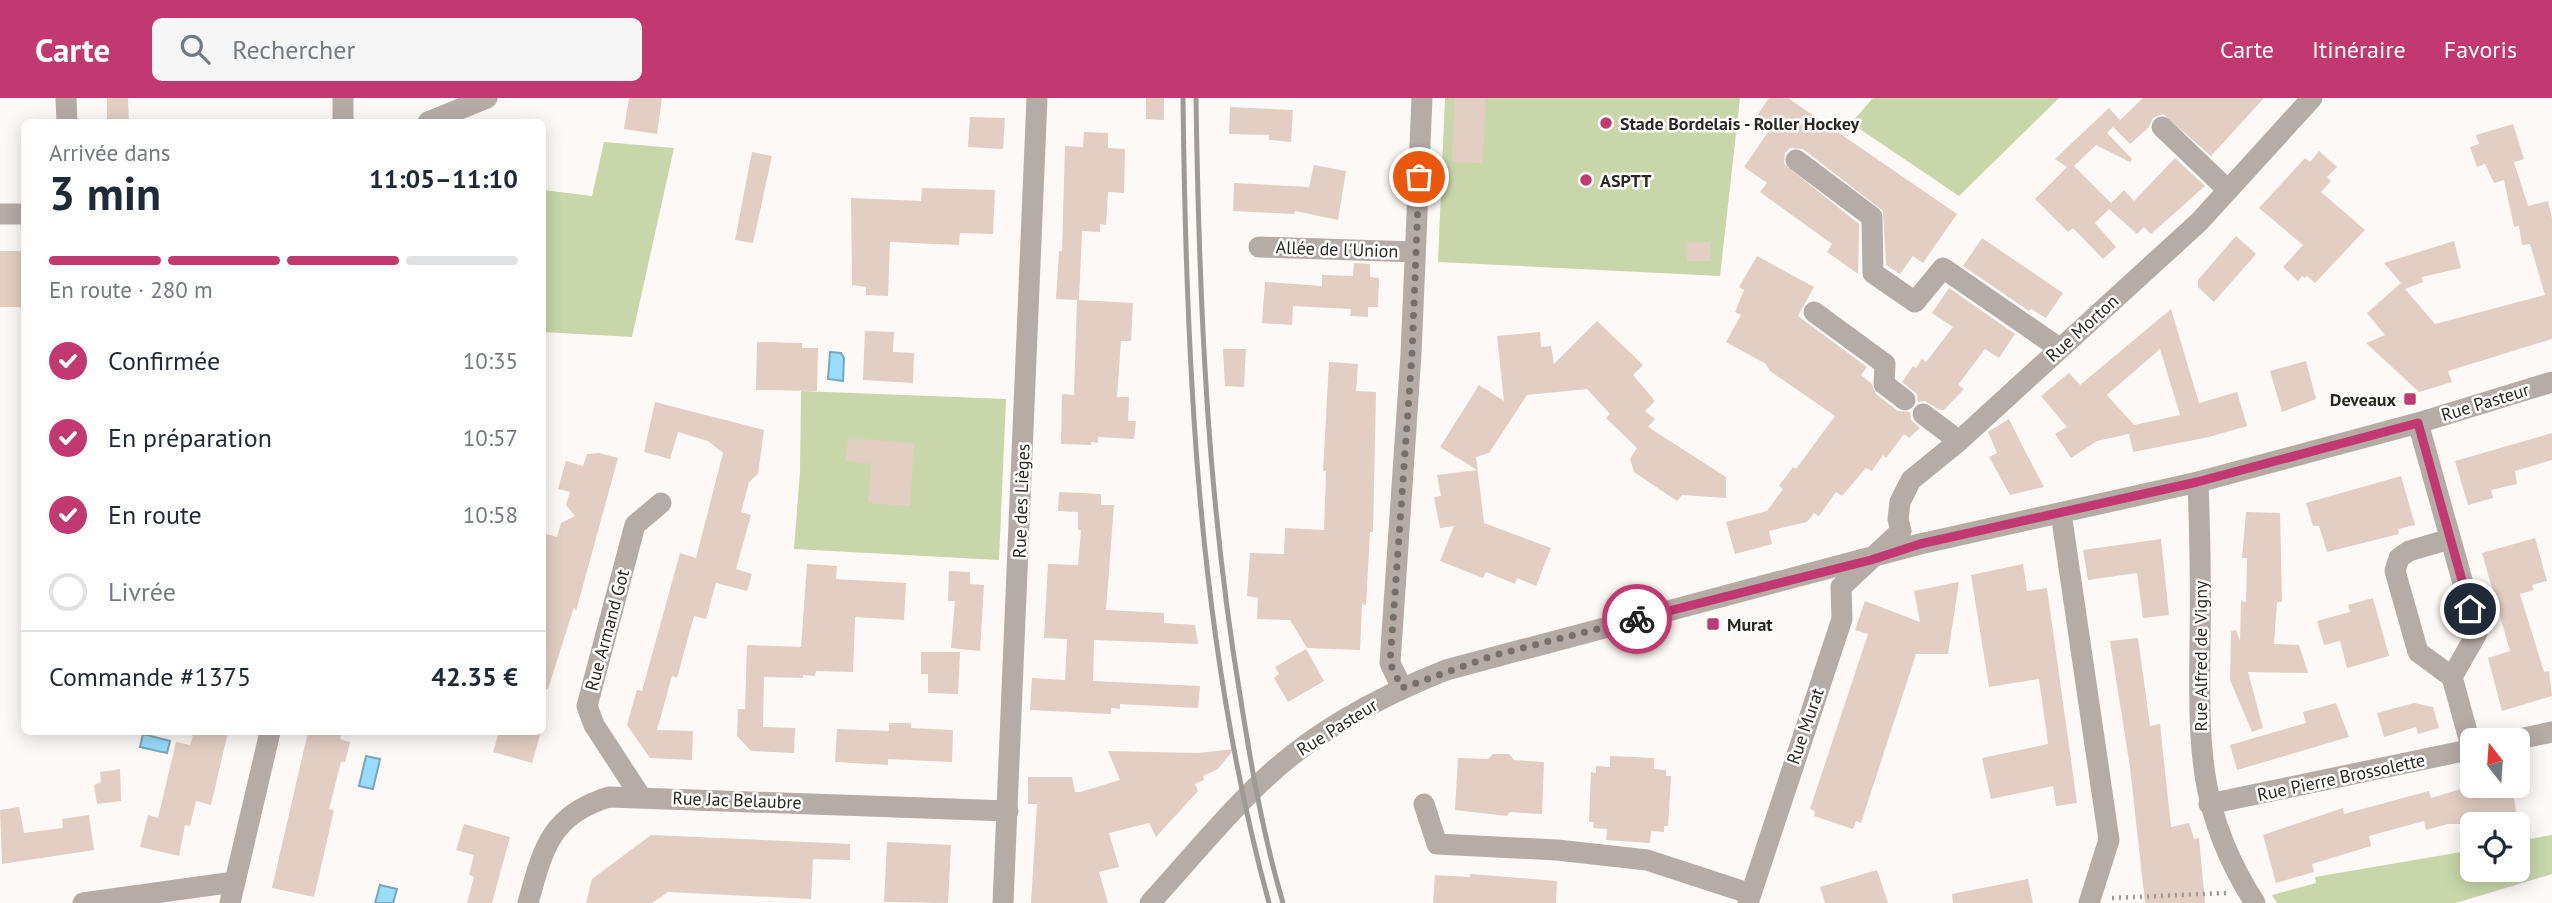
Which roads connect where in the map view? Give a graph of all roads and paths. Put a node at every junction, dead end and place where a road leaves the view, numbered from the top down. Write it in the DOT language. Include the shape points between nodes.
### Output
graph roads {
  1 [pos="66,98"];
  2 [pos="343,98"];
  3 [pos="487,98"];
  4 [pos="1037,98"];
  5 [pos="1422,98"];
  6 [pos="2312,98"];
  7 [pos="66,119"];
  8 [pos="343,119"];
  9 [pos="436,119"];
  10 [pos="2162,127"];
  11 [pos="1796,160"];
  12 [pos="2228,190"];
  13 [pos="0,214"];
  14 [pos="21,214"];
  15 [pos="1259,247"];
  16 [pos="1415,251"];
  17 [pos="1814,312"];
  18 [pos="2059,348"];
  19 [pos="2552,382"];
  20 [pos="1905,400"];
  21 [pos="1923,414"];
  22 [pos="2418,423"];
  23 [pos="1959,441"];
  24 [pos="2197,482"];
  25 [pos="661,502"];
  26 [pos="2061,513"];
  27 [pos="2450,539"];
  28 [pos="1871,560"];
  29 [pos="2452,677"];
  30 [pos="1402,688"];
  31 [pos="2466,728"];
  32 [pos="2552,732"];
  33 [pos="269,735"];
  34 [pos="2530,737"];
  35 [pos="2460,752"];
  36 [pos="641,797"];
  37 [pos="1424,804"];
  38 [pos="2209,804"];
  39 [pos="1008,811"];
  40 [pos="232,892"];
  41 [pos="2251,897"];
  42 [pos="1749,899"];
  43 [pos="2090,901"];
  44 [pos="83,903"];
  45 [pos="528,903"];
  46 [pos="1003,903"];
  47 [pos="1150,903"];
  1 -- 7 [label="street"];
  2 -- 8 [label="street"];
  3 -- 9 [label="street"];
  4 -- 39 [label="street, Rue des Lièges"];
  5 -- 16 [label="street"];
  6 -- 12 [label="street, Rue Morton"];
  10 -- 12 [label="street"];
  11 -- 18 [label="street" via="1872,217 1873,272 1915,302 1942,268"];
  12 -- 18 [label="street, Rue Morton" via="2199,222"];
  13 -- 14 [label="street"];
  15 -- 16 [label="street, Allée de l'Union"];
  16 -- 30 [label="street" via="1390,663"];
  17 -- 20 [label="street" via="1885,364 1884,384"];
  18 -- 23 [label="street, Rue Morton"];
  19 -- 22 [label="street, Rue Pasteur"];
  21 -- 23 [label="street"];
  22 -- 24 [label="street, Rue Pasteur"];
  22 -- 27 [label="street"];
  23 -- 28 [label="street, Rue Morton" via="1911,480 1900,502 1900,531"];
  24 -- 26 [label="street, Rue Pasteur"];
  24 -- 38 [label="street, Rue Alfred de Vigny" via="2198,729"];
  25 -- 36 [label="street, Rue Armand Got" via="635,525 587,706 594,726"];
  26 -- 28 [label="street, Rue Pasteur" via="1920,544"];
  26 -- 43 [label="street" via="2109,840"];
  27 -- 29 [label="street" via="2477,633"];
  27 -- 29 [label="street" via="2409,551 2399,558 2395,571 2418,652"];
  28 -- 30 [label="street, Rue Pasteur" via="1495,655"];
  28 -- 42 [label="street, Rue Murat" via="1841,587 1842,619"];
  29 -- 31 [label="street"];
  30 -- 47 [label="street, Rue Pasteur" via="1320,734 1273,771"];
  32 -- 34 [label="street"];
  33 -- 40 [label="street"];
  35 -- 38 [label="street, Rue Pierre Brossolette"];
  36 -- 39 [label="street, Rue Jac Belaubre"];
  36 -- 45 [label="street, Rue Jac Belaubre" via="610,797 587,804 568,817 543,848"];
  37 -- 42 [label="street" via="1437,844 1647,860"];
  38 -- 41 [label="street, Rue Alfred de Vigny" via="2227,855"];
  39 -- 46 [label="street, Rue des Lièges"];
  40 -- 44 [label="street"];
  41 -- 43 [label="path"];
}
